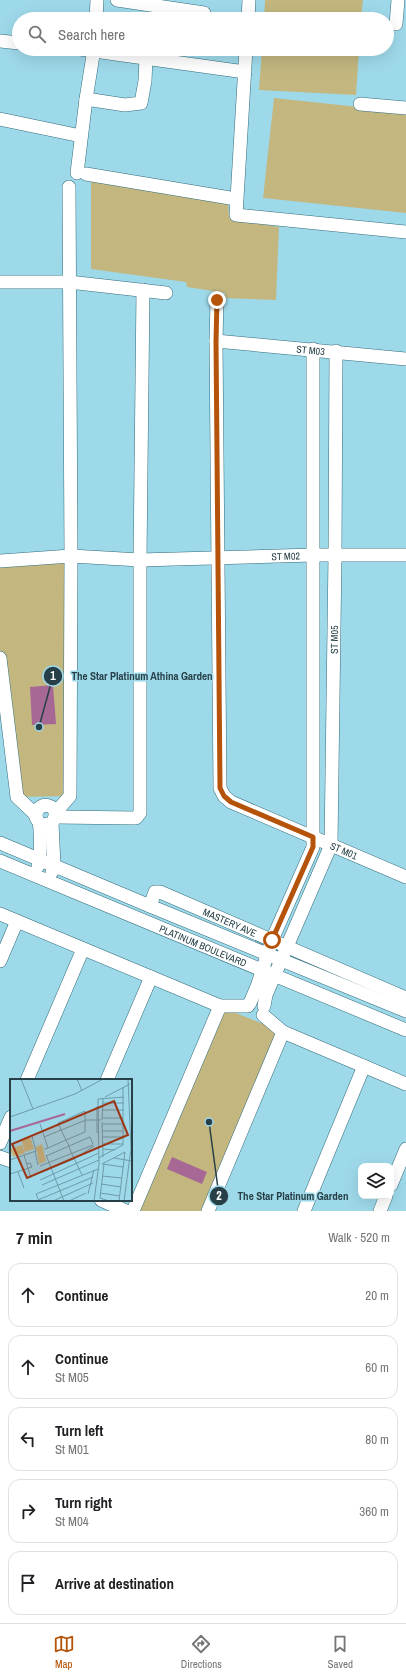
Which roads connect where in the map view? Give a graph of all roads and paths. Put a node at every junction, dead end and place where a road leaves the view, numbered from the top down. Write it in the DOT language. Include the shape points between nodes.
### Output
graph roads {
  1 [pos="97,0"];
  2 [pos="117,0"];
  3 [pos="249,0"];
  4 [pos="398,0"];
  5 [pos="154,3"];
  6 [pos="96,12"];
  7 [pos="199,12"];
  8 [pos="248,12"];
  9 [pos="396,24"];
  10 [pos="0,41"];
  11 [pos="12,42"];
  12 [pos="93,56"];
  13 [pos="133,56"];
  14 [pos="246,56"];
  15 [pos="146,58"];
  16 [pos="245,72"];
  17 [pos="86,99"];
  18 [pos="360,104"];
  19 [pos="406,108"];
  20 [pos="0,119"];
  21 [pos="82,136"];
  22 [pos="69,188"];
  23 [pos="236,199"];
  24 [pos="406,232"];
  25 [pos="0,282"];
  26 [pos="69,282"];
  27 [pos="143,290"];
  28 [pos="166,293"];
  29 [pos="217,300"];
  30 [pos="216,341"];
  31 [pos="313,350"];
  32 [pos="336,352"];
  33 [pos="406,359"];
  34 [pos="314,555"];
  35 [pos="335,555"];
  36 [pos="406,555"];
  37 [pos="71,556"];
  38 [pos="218,558"];
  39 [pos="140,560"];
  40 [pos="0,561"];
  41 [pos="0,658"];
  42 [pos="55,817"];
  43 [pos="37,819"];
  44 [pos="313,837"];
  45 [pos="0,843"];
  46 [pos="331,845"];
  47 [pos="40,860"];
  48 [pos="0,861"];
  49 [pos="54,866"];
  50 [pos="34,875"];
  51 [pos="406,877"];
  52 [pos="48,881"];
  53 [pos="292,895"];
  54 [pos="307,901"];
  55 [pos="150,906"];
  56 [pos="0,914"];
  57 [pos="17,921"];
  58 [pos="272,940"];
  59 [pos="287,946"];
  60 [pos="83,949"];
  61 [pos="267,954"];
  62 [pos="282,960"];
  63 [pos="0,961"];
  64 [pos="268,973"];
  65 [pos="151,977"];
  66 [pos="406,998"];
  67 [pos="249,1005"];
  68 [pos="220,1006"];
  69 [pos="263,1010"];
  70 [pos="406,1010"];
  71 [pos="406,1030"];
  72 [pos="283,1032"];
  73 [pos="364,1066"];
  74 [pos="27,1079"];
  75 [pos="107,1079"];
  76 [pos="406,1084"];
  77 [pos="10,1119"];
  78 [pos="0,1143"];
  79 [pos="406,1149"];
  80 [pos="0,1157"];
  81 [pos="10,1161"];
  82 [pos="394,1178"];
  83 [pos="385,1199"];
  84 [pos="103,1201"];
  85 [pos="126,1211"];
  86 [pos="134,1211"];
  87 [pos="208,1211"];
  88 [pos="304,1211"];
  89 [pos="380,1211"];
  1 -- 6 [label="street"];
  2 -- 5 [label="street"];
  3 -- 8 [label="street"];
  4 -- 9 [label="street"];
  5 -- 7 [label="street"];
  10 -- 11 [label="street"];
  12 -- 17 [label="street"];
  13 -- 15 [label="street"];
  14 -- 16 [label="street"];
  15 -- 16 [label="street"];
  15 -- 17 [label="street" via="141,103 126,105"];
  16 -- 23 [label="street"];
  17 -- 21 [label="street"];
  18 -- 19 [label="street"];
  20 -- 21 [label="street"];
  21 -- 23 [label="street" via="82,174"];
  22 -- 26 [label="street"];
  23 -- 24 [label="street" via="236,215"];
  25 -- 26 [label="street"];
  26 -- 27 [label="street"];
  26 -- 37 [label="street"];
  27 -- 28 [label="street"];
  27 -- 39 [label="street"];
  29 -- 30 [label="street"];
  30 -- 31 [label="street, ST M03"];
  30 -- 38 [label="street"];
  31 -- 32 [label="street, ST M03"];
  31 -- 34 [label="street, ST M05"];
  32 -- 33 [label="street, ST M03"];
  32 -- 35 [label="street, ST M05"];
  34 -- 35 [label="street, ST M02"];
  34 -- 38 [label="street, ST M02"];
  34 -- 44 [label="street, ST M05"];
  35 -- 36 [label="street, ST M02"];
  35 -- 46 [label="street, ST M05"];
  37 -- 39 [label="street, ST M02"];
  37 -- 40 [label="street, ST M02"];
  37 -- 42 [label="street" via="70,796"];
  38 -- 39 [label="street, ST M02"];
  38 -- 44 [label="street, ST M01" via="220,788 231,802"];
  39 -- 42 [label="street" via="140,813 136,818"];
  41 -- 43 [label="street" via="17,797"];
  42 -- 43 [label="street" via="48,825 43,825"];
  42 -- 43 [label="street" via="52,807 47,805 37,810"];
  42 -- 49 [label="street"];
  43 -- 47 [label="street"];
  44 -- 46 [label="street, ST M01"];
  44 -- 53 [label="street, ST M05" via="313,847"];
  45 -- 47 [label="street, PLATINUM BOULEVARD"];
  46 -- 51 [label="street, ST M01"];
  46 -- 54 [label="street, ST M05"];
  47 -- 49 [label="street, PLATINUM BOULEVARD"];
  47 -- 50 [label="street"];
  48 -- 50 [label="street, PLATINUM BOULEVARD"];
  49 -- 52 [label="street"];
  49 -- 55 [label="street, PLATINUM BOULEVARD"];
  50 -- 52 [label="street, PLATINUM BOULEVARD"];
  52 -- 64 [label="street, PLATINUM BOULEVARD"];
  53 -- 54 [label="street"];
  53 -- 58 [label="street, ST M05"];
  54 -- 59 [label="street, ST M05"];
  55 -- 58 [label="street, MASTERY AVE" via="155,892 160,892"];
  55 -- 61 [label="street, PLATINUM BOULEVARD"];
  56 -- 57 [label="street"];
  57 -- 60 [label="street"];
  57 -- 63 [label="street"];
  58 -- 59 [label="street, MASTERY AVE"];
  58 -- 61 [label="street, ST M05"];
  59 -- 62 [label="street, ST M05"];
  59 -- 66 [label="street, MASTERY AVE"];
  60 -- 65 [label="street"];
  60 -- 74 [label="street"];
  61 -- 62 [label="street, PLATINUM BOULEVARD"];
  61 -- 64 [label="street, ST M05"];
  62 -- 64 [label="street, ST M05"];
  62 -- 70 [label="street, PLATINUM BOULEVARD"];
  64 -- 67 [label="street"];
  64 -- 69 [label="street"];
  64 -- 71 [label="street, PLATINUM BOULEVARD"];
  65 -- 68 [label="street"];
  65 -- 75 [label="street"];
  67 -- 68 [label="street"];
  67 -- 69 [label="street" via="247,1010 250,1016 257,1018"];
  68 -- 86 [label="street"];
  69 -- 72 [label="street"];
  72 -- 73 [label="street"];
  72 -- 87 [label="street"];
  73 -- 76 [label="street"];
  73 -- 88 [label="street"];
  77 -- 78 [label="street"];
  79 -- 82 [label="street"];
  80 -- 81 [label="street"];
  83 -- 89 [label="street"];
  84 -- 85 [label="street"];
}
